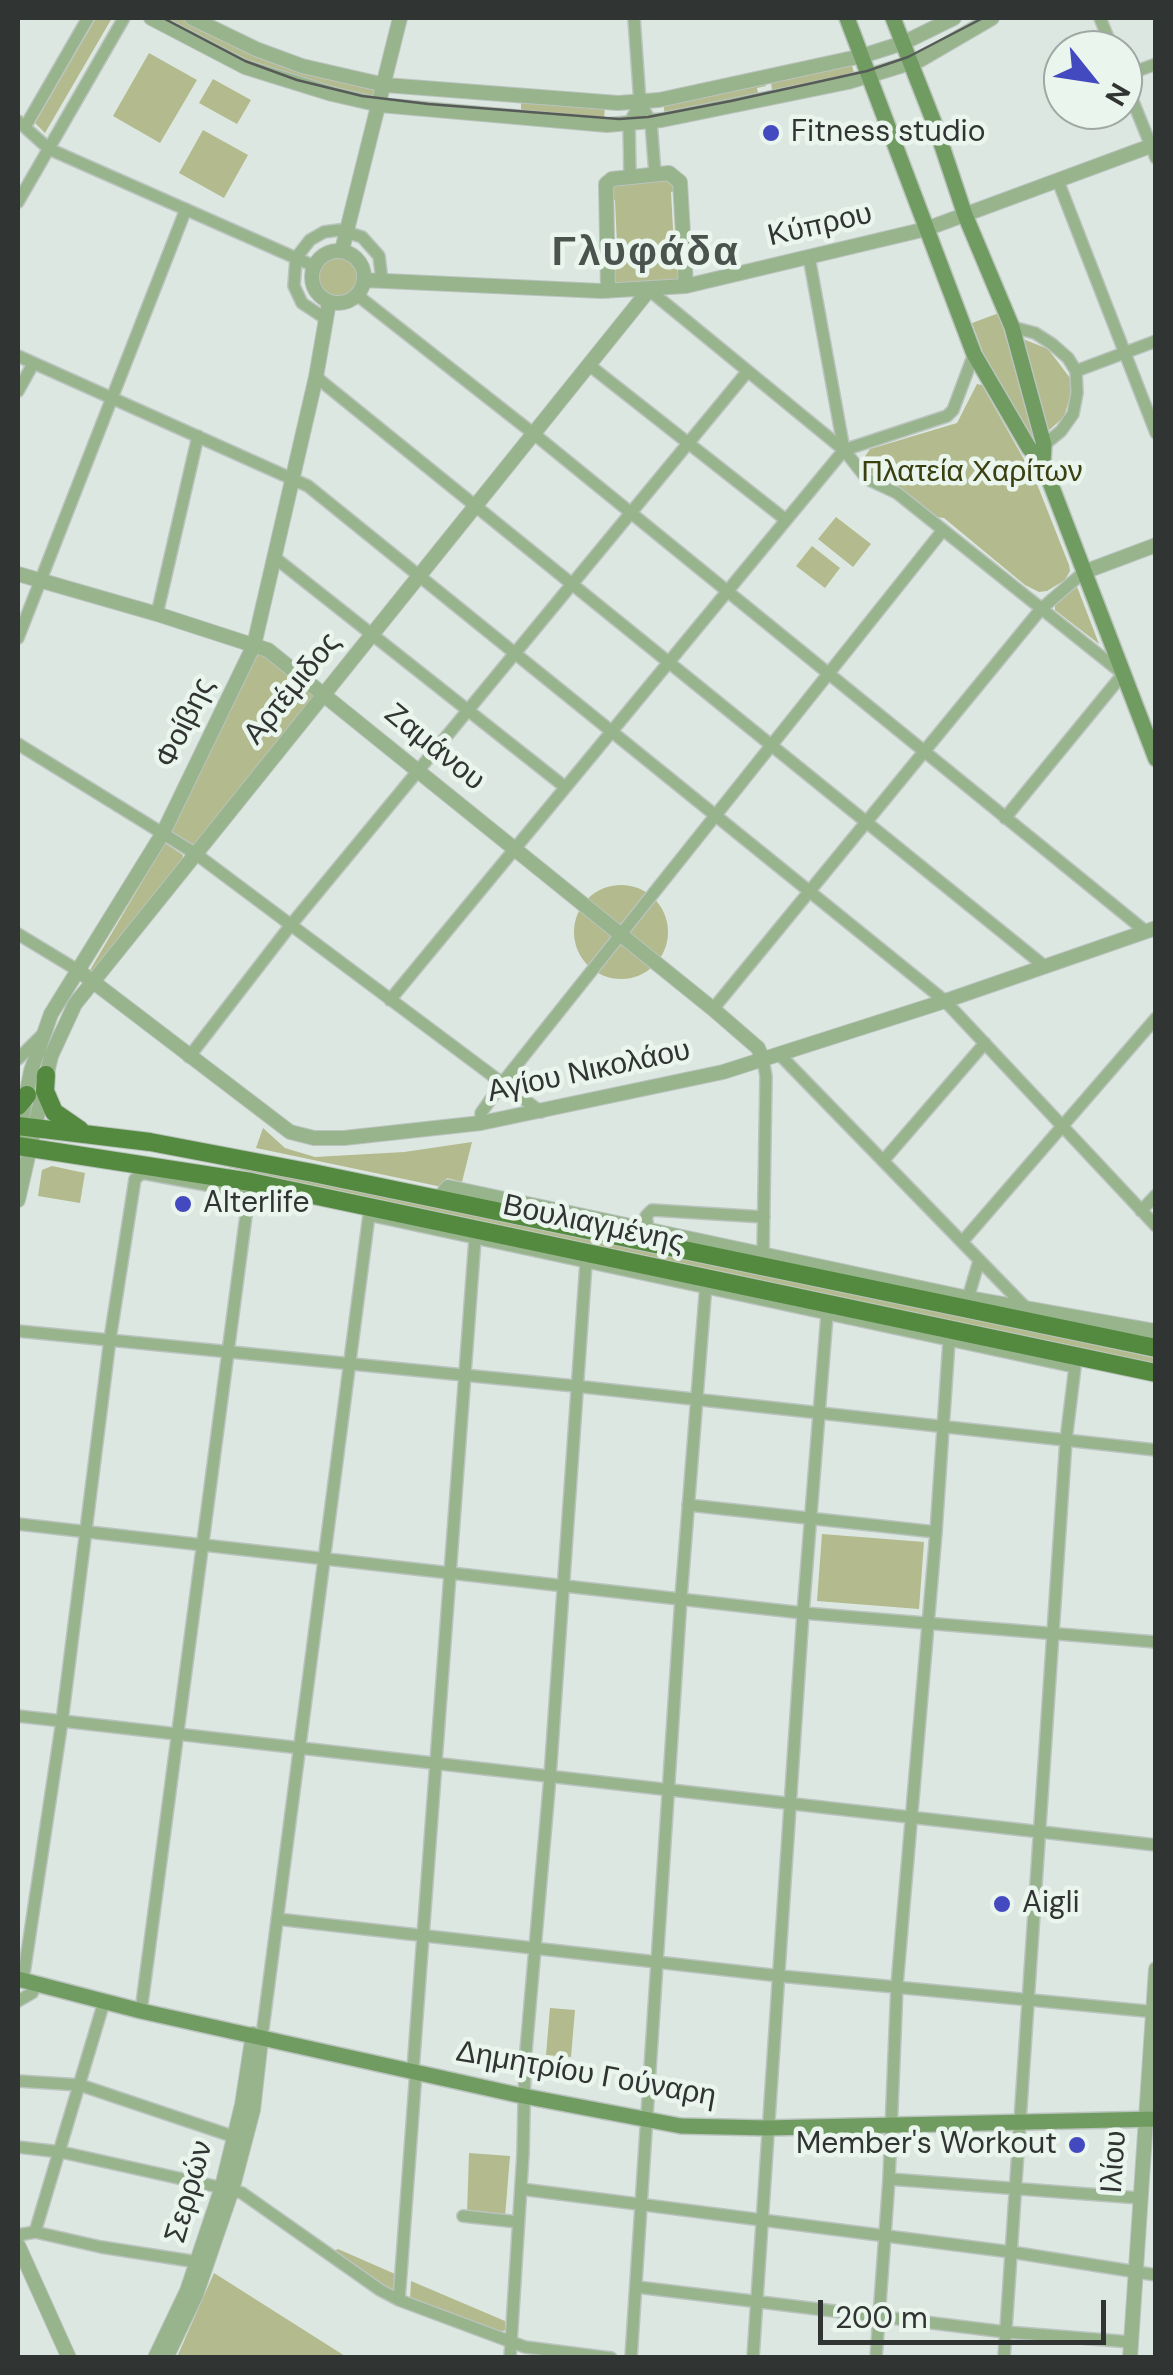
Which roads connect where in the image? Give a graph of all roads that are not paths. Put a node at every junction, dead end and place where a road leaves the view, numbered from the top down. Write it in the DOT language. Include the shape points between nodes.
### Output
graph roads {
  1 [pos="88,18"];
  2 [pos="124,18"];
  3 [pos="151,18"];
  4 [pos="192,18"];
  5 [pos="400,18"];
  6 [pos="634,18"];
  7 [pos="847,18"];
  8 [pos="893,18"];
  9 [pos="954,18"];
  10 [pos="992,18"];
  11 [pos="903,42"];
  12 [pos="862,56"];
  13 [pos="910,63"];
  14 [pos="869,76"];
  15 [pos="385,85"];
  16 [pos="640,103"];
  17 [pos="380,105"];
  18 [pos="650,122"];
  19 [pos="21,124"];
  20 [pos="629,124"];
  21 [pos="1143,124"];
  22 [pos="49,149"];
  23 [pos="1154,150"];
  24 [pos="655,174"];
  25 [pos="630,176"];
  26 [pos="1058,180"];
  27 [pos="18,202"];
  28 [pos="186,209"];
  29 [pos="965,215"];
  30 [pos="926,229"];
  31 [pos="347,231"];
  32 [pos="342,250"];
  33 [pos="809,257"];
  34 [pos="296,258"];
  35 [pos="314,266"];
  36 [pos="364,280"];
  37 [pos="382,281"];
  38 [pos="686,286"];
  39 [pos="649,290"];
  40 [pos="608,291"];
  41 [pos="357,295"];
  42 [pos="329,302"];
  43 [pos="326,319"];
  44 [pos="1012,327"];
  45 [pos="1156,341"];
  46 [pos="1124,351"];
  47 [pos="974,354"];
  48 [pos="18,356"];
  49 [pos="34,364"];
  50 [pos="589,365"];
  51 [pos="747,372"];
  52 [pos="1076,372"];
  53 [pos="316,377"];
  54 [pos="18,391"];
  55 [pos="111,398"];
  56 [pos="1156,433"];
  57 [pos="534,434"];
  58 [pos="198,436"];
  59 [pos="687,444"];
  60 [pos="1044,445"];
  61 [pos="844,450"];
  62 [pos="1043,464"];
  63 [pos="292,478"];
  64 [pos="476,506"];
  65 [pos="631,513"];
  66 [pos="786,520"];
  67 [pos="943,530"];
  68 [pos="1156,545"];
  69 [pos="274,557"];
  70 [pos="1084,572"];
  71 [pos="18,574"];
  72 [pos="420,575"];
  73 [pos="39,580"];
  74 [pos="572,584"];
  75 [pos="727,592"];
  76 [pos="1041,609"];
  77 [pos="157,614"];
  78 [pos="372,635"];
  79 [pos="18,638"];
  80 [pos="254,645"];
  81 [pos="516,652"];
  82 [pos="669,662"];
  83 [pos="828,674"];
  84 [pos="1123,674"];
  85 [pos="324,695"];
  86 [pos="468,710"];
  87 [pos="613,730"];
  88 [pos="18,744"];
  89 [pos="772,745"];
  90 [pos="924,752"];
  91 [pos="1156,759"];
  92 [pos="419,770"];
  93 [pos="566,788"];
  94 [pos="714,815"];
  95 [pos="1005,818"];
  96 [pos="866,822"];
  97 [pos="163,833"];
  98 [pos="515,848"];
  99 [pos="196,854"];
  100 [pos="810,890"];
  101 [pos="290,926"];
  102 [pos="1152,927"];
  103 [pos="18,934"];
  104 [pos="622,935"];
  105 [pos="1043,965"];
  106 [pos="78,970"];
  107 [pos="93,982"];
  108 [pos="390,1000"];
  109 [pos="945,1001"];
  110 [pos="713,1009"];
  111 [pos="1156,1018"];
  112 [pos="43,1032"];
  113 [pos="985,1042"];
  114 [pos="780,1055"];
  115 [pos="188,1057"];
  116 [pos="18,1060"];
  117 [pos="763,1060"];
  118 [pos="18,1069"];
  119 [pos="46,1075"];
  120 [pos="502,1082"];
  121 [pos="24,1095"];
  122 [pos="541,1112"];
  123 [pos="481,1122"];
  124 [pos="1062,1128"];
  125 [pos="85,1133"];
  126 [pos="23,1136"];
  127 [pos="882,1161"];
  128 [pos="147,1164"];
  129 [pos="170,1178"];
  130 [pos="250,1192"];
  131 [pos="310,1194"];
  132 [pos="1156,1195"];
  133 [pos="18,1200"];
  134 [pos="438,1200"];
  135 [pos="1142,1211"];
  136 [pos="764,1217"];
  137 [pos="1156,1226"];
  138 [pos="648,1228"];
  139 [pos="494,1238"];
  140 [pos="475,1239"];
  141 [pos="962,1242"];
  142 [pos="722,1252"];
  143 [pos="763,1254"];
  144 [pos="980,1260"];
  145 [pos="586,1263"];
  146 [pos="631,1266"];
  147 [pos="706,1282"];
  148 [pos="968,1298"];
  149 [pos="1028,1310"];
  150 [pos="828,1315"];
  151 [pos="18,1331"];
  152 [pos="110,1338"];
  153 [pos="1154,1340"];
  154 [pos="949,1341"];
  155 [pos="228,1351"];
  156 [pos="350,1364"];
  157 [pos="1156,1372"];
  158 [pos="464,1376"];
  159 [pos="575,1386"];
  160 [pos="697,1398"];
  161 [pos="818,1412"];
  162 [pos="944,1426"];
  163 [pos="1066,1440"];
  164 [pos="1156,1450"];
  165 [pos="688,1504"];
  166 [pos="811,1517"];
  167 [pos="18,1524"];
  168 [pos="87,1530"];
  169 [pos="936,1532"];
  170 [pos="204,1543"];
  171 [pos="324,1561"];
  172 [pos="450,1574"];
  173 [pos="563,1586"];
  174 [pos="681,1598"];
  175 [pos="803,1613"];
  176 [pos="926,1624"];
  177 [pos="1052,1635"];
  178 [pos="1156,1642"];
  179 [pos="18,1716"];
  180 [pos="62,1721"];
  181 [pos="178,1734"];
  182 [pos="300,1748"];
  183 [pos="437,1764"];
  184 [pos="550,1777"];
  185 [pos="669,1790"];
  186 [pos="792,1804"];
  187 [pos="912,1818"];
  188 [pos="1039,1832"];
  189 [pos="1156,1846"];
  190 [pos="277,1919"];
  191 [pos="425,1935"];
  192 [pos="536,1947"];
  193 [pos="658,1961"];
  194 [pos="1156,1970"];
  195 [pos="780,1976"];
  196 [pos="26,1981"];
  197 [pos="897,1985"];
  198 [pos="1028,1998"];
  199 [pos="18,2001"];
  200 [pos="104,2002"];
  201 [pos="142,2012"];
  202 [pos="1154,2012"];
  203 [pos="257,2035"];
  204 [pos="414,2070"];
  205 [pos="18,2082"];
  206 [pos="80,2085"];
  207 [pos="523,2096"];
  208 [pos="1150,2119"];
  209 [pos="648,2120"];
  210 [pos="1020,2123"];
  211 [pos="890,2125"];
  212 [pos="769,2128"];
  213 [pos="235,2137"];
  214 [pos="18,2147"];
  215 [pos="61,2152"];
  216 [pos="889,2178"];
  217 [pos="227,2188"];
  218 [pos="521,2189"];
  219 [pos="1016,2190"];
  220 [pos="1140,2198"];
  221 [pos="643,2206"];
  222 [pos="462,2216"];
  223 [pos="762,2220"];
  224 [pos="518,2222"];
  225 [pos="36,2232"];
  226 [pos="18,2234"];
  227 [pos="886,2236"];
  228 [pos="18,2245"];
  229 [pos="1011,2252"];
  230 [pos="204,2263"];
  231 [pos="1136,2272"];
  232 [pos="1156,2274"];
  233 [pos="637,2287"];
  234 [pos="399,2300"];
  235 [pos="757,2301"];
  236 [pos="879,2317"];
  237 [pos="1006,2332"];
  238 [pos="510,2342"];
  239 [pos="1130,2350"];
  240 [pos="69,2358"];
  241 [pos="155,2358"];
  242 [pos="166,2358"];
  243 [pos="510,2358"];
  244 [pos="611,2358"];
  245 [pos="632,2358"];
  246 [pos="753,2358"];
  247 [pos="876,2358"];
  248 [pos="1004,2358"];
  1 -- 19 [label="street"];
  2 -- 22 [label="street"];
  3 -- 17 [label="street" via="245,68"];
  4 -- 15 [label="street" via="302,66"];
  5 -- 15 [label="street"];
  6 -- 16 [label="street"];
  7 -- 12 [label="main road"];
  8 -- 11 [label="main road"];
  9 -- 11 [label="street"];
  10 -- 13 [label="street"];
  11 -- 12 [label="street"];
  11 -- 13 [label="main road"];
  12 -- 14 [label="main road"];
  12 -- 16 [label="street"];
  13 -- 14 [label="street"];
  13 -- 29 [label="main road"];
  14 -- 18 [label="street"];
  14 -- 30 [label="main road"];
  15 -- 16 [label="street"];
  15 -- 17 [label="street"];
  16 -- 18 [label="street"];
  16 -- 20 [label="street"];
  17 -- 20 [label="street"];
  17 -- 31 [label="street"];
  18 -- 20 [label="street"];
  18 -- 24 [label="street"];
  19 -- 22 [label="street"];
  20 -- 25 [label="street"];
  21 -- 23 [label="street"];
  22 -- 27 [label="street"];
  22 -- 28 [label="street"];
  23 -- 26 [label="street, Κύπρου"];
  24 -- 25 [label="street"];
  24 -- 38 [label="street" via="672,174 680,182"];
  25 -- 40 [label="street" via="604,188"];
  26 -- 29 [label="street, Κύπρου"];
  26 -- 46 [label="street"];
  28 -- 34 [label="street"];
  28 -- 55 [label="street"];
  29 -- 30 [label="street, Κύπρου"];
  29 -- 44 [label="main road"];
  30 -- 33 [label="street, Κύπρου"];
  30 -- 47 [label="main road"];
  31 -- 32 [label="street"];
  31 -- 34 [label="street" via="316,235"];
  31 -- 37 [label="street" via="374,249"];
  32 -- 35 [label="street" via="325,253"];
  32 -- 36 [label="street" via="362,264"];
  33 -- 38 [label="street, Κύπρου"];
  33 -- 61 [label="street"];
  34 -- 35 [label="street"];
  34 -- 43 [label="street" via="297,296"];
  35 -- 42 [label="street" via="313,286"];
  36 -- 37 [label="street, Κύπρου"];
  36 -- 41 [label="street"];
  37 -- 40 [label="street, Κύπρου"];
  38 -- 39 [label="street, Κύπρου"];
  39 -- 40 [label="street, Κύπρου"];
  39 -- 50 [label="street, Αρτέμιδος"];
  39 -- 51 [label="street"];
  41 -- 42 [label="street"];
  41 -- 57 [label="street"];
  42 -- 43 [label="street, Φοίβης"];
  43 -- 53 [label="street, Φοίβης"];
  44 -- 52 [label="street" via="1052,344"];
  44 -- 60 [label="main road"];
  45 -- 46 [label="street"];
  46 -- 52 [label="street"];
  46 -- 56 [label="street"];
  47 -- 61 [label="street" via="947,416"];
  47 -- 62 [label="main road"];
  48 -- 49 [label="street"];
  49 -- 54 [label="street"];
  49 -- 55 [label="street"];
  50 -- 57 [label="street, Αρτέμιδος"];
  50 -- 59 [label="street"];
  51 -- 59 [label="street"];
  51 -- 61 [label="street"];
  52 -- 60 [label="street" via="1073,414"];
  53 -- 63 [label="street, Φοίβης"];
  53 -- 64 [label="street"];
  55 -- 58 [label="street"];
  55 -- 73 [label="street"];
  57 -- 64 [label="street, Αρτέμιδος"];
  57 -- 65 [label="street"];
  58 -- 63 [label="street"];
  58 -- 77 [label="street"];
  59 -- 65 [label="street"];
  59 -- 66 [label="street"];
  60 -- 62 [label="main road"];
  61 -- 66 [label="street"];
  61 -- 67 [label="street" via="867,479 897,493"];
  62 -- 70 [label="main road"];
  63 -- 69 [label="street, Φοίβης"];
  63 -- 72 [label="street"];
  64 -- 72 [label="street, Αρτέμιδος"];
  64 -- 74 [label="street"];
  65 -- 74 [label="street"];
  65 -- 75 [label="street"];
  66 -- 75 [label="street"];
  67 -- 76 [label="street"];
  67 -- 83 [label="street"];
  68 -- 70 [label="street"];
  69 -- 78 [label="street"];
  69 -- 80 [label="street, Φοίβης"];
  70 -- 76 [label="street"];
  70 -- 84 [label="main road"];
  71 -- 73 [label="street, Ζαμάνου"];
  72 -- 78 [label="street, Αρτέμιδος"];
  72 -- 81 [label="street"];
  73 -- 77 [label="street, Ζαμάνου"];
  73 -- 79 [label="street"];
  74 -- 81 [label="street"];
  74 -- 82 [label="street"];
  75 -- 82 [label="street"];
  75 -- 83 [label="street"];
  76 -- 84 [label="street"];
  76 -- 90 [label="street"];
  77 -- 80 [label="street, Ζαμάνου"];
  78 -- 85 [label="street, Αρτέμιδος"];
  78 -- 86 [label="street"];
  80 -- 85 [label="street, Ζαμάνου"];
  80 -- 97 [label="street, Φοίβης"];
  81 -- 86 [label="street"];
  81 -- 87 [label="street"];
  82 -- 87 [label="street"];
  82 -- 89 [label="street"];
  83 -- 89 [label="street"];
  83 -- 90 [label="street"];
  84 -- 91 [label="main road"];
  84 -- 95 [label="street"];
  85 -- 92 [label="street, Ζαμάνου"];
  85 -- 99 [label="street, Αρτέμιδος"];
  86 -- 92 [label="street"];
  86 -- 93 [label="street"];
  87 -- 93 [label="street"];
  87 -- 94 [label="street"];
  88 -- 97 [label="street"];
  89 -- 94 [label="street"];
  89 -- 96 [label="street"];
  90 -- 95 [label="street"];
  90 -- 96 [label="street"];
  92 -- 98 [label="street, Ζαμάνου"];
  92 -- 101 [label="street"];
  93 -- 98 [label="street"];
  94 -- 100 [label="street"];
  94 -- 104 [label="street"];
  95 -- 102 [label="street"];
  96 -- 100 [label="street"];
  96 -- 105 [label="street"];
  97 -- 99 [label="street"];
  97 -- 106 [label="street, Φοίβης"];
  98 -- 104 [label="street, Ζαμάνου"];
  98 -- 108 [label="street"];
  99 -- 101 [label="street"];
  99 -- 107 [label="street, Αρτέμιδος"];
  100 -- 109 [label="street"];
  100 -- 110 [label="street"];
  101 -- 108 [label="street"];
  101 -- 115 [label="street"];
  102 -- 105 [label="street, Αγίου Νικολάου"];
  103 -- 106 [label="street"];
  104 -- 110 [label="street, Ζαμάνου"];
  104 -- 120 [label="street"];
  105 -- 109 [label="street, Αγίου Νικολάου"];
  106 -- 107 [label="street, Αγίου Νικολάου"];
  106 -- 112 [label="street, Φοίβης"];
  107 -- 115 [label="street, Αγίου Νικολάου"];
  107 -- 119 [label="street, Αρτέμιδος" via="66,1018"];
  108 -- 120 [label="street"];
  109 -- 113 [label="street"];
  109 -- 114 [label="street, Αγίου Νικολάου"];
  110 -- 117 [label="street, Ζαμάνου"];
  111 -- 124 [label="street"];
  112 -- 116 [label="street"];
  112 -- 121 [label="street, Φοίβης"];
  113 -- 124 [label="street"];
  113 -- 127 [label="street"];
  114 -- 117 [label="street, Αγίου Νικολάου"];
  114 -- 127 [label="street"];
  115 -- 123 [label="street, Αγίου Νικολάου" via="290,1132 314,1138"];
  117 -- 122 [label="street, Αγίου Νικολάου"];
  117 -- 136 [label="street"];
  118 -- 121 [label="street"];
  119 -- 125 [label="main road" via="54,1112"];
  119 -- 126 [label="street, Αρτέμιδος"];
  120 -- 122 [label="street"];
  120 -- 123 [label="street"];
  121 -- 126 [label="street, Φοίβης"];
  122 -- 123 [label="street, Αγίου Νικολάου"];
  124 -- 135 [label="street"];
  124 -- 141 [label="street"];
  125 -- 126 [label="main road, Βουλιαγμένης"];
  125 -- 134 [label="main road, Βουλιαγμένης"];
  126 -- 128 [label="main road, Βουλιαγμένης"];
  126 -- 133 [label="street"];
  127 -- 141 [label="street"];
  128 -- 129 [label="main road"];
  128 -- 131 [label="main road, Βουλιαγμένης"];
  129 -- 130 [label="street"];
  129 -- 152 [label="street" via="134,1179"];
  130 -- 131 [label="street" via="298,1202"];
  130 -- 155 [label="street"];
  131 -- 139 [label="main road, Βουλιαγμένης"];
  132 -- 135 [label="street"];
  134 -- 138 [label="street" via="448,1187"];
  134 -- 142 [label="main road, Βουλιαγμένης"];
  135 -- 137 [label="street"];
  136 -- 138 [label="street" via="652,1210"];
  136 -- 143 [label="street"];
  138 -- 142 [label="street"];
  139 -- 140 [label="street"];
  139 -- 145 [label="street"];
  139 -- 146 [label="main road, Βουλιαγμένης"];
  140 -- 156 [label="street" via="369,1216"];
  140 -- 158 [label="street"];
  141 -- 144 [label="street"];
  142 -- 143 [label="street"];
  142 -- 153 [label="main road, Βουλιαγμένης"];
  143 -- 148 [label="street"];
  144 -- 148 [label="street"];
  144 -- 149 [label="street"];
  145 -- 146 [label="street"];
  145 -- 159 [label="street"];
  146 -- 147 [label="main road, Βουλιαγμένης"];
  147 -- 150 [label="street"];
  147 -- 157 [label="main road, Βουλιαγμένης"];
  147 -- 160 [label="street"];
  148 -- 149 [label="street"];
  149 -- 153 [label="street"];
  150 -- 154 [label="street"];
  150 -- 161 [label="street"];
  151 -- 152 [label="street"];
  152 -- 155 [label="street"];
  152 -- 168 [label="street"];
  154 -- 162 [label="street"];
  154 -- 163 [label="street" via="1075,1367"];
  155 -- 156 [label="street"];
  155 -- 170 [label="street"];
  156 -- 158 [label="street"];
  156 -- 171 [label="street"];
  158 -- 159 [label="street"];
  158 -- 172 [label="street"];
  159 -- 160 [label="street"];
  159 -- 173 [label="street"];
  160 -- 161 [label="street"];
  160 -- 165 [label="street"];
  161 -- 162 [label="street"];
  161 -- 166 [label="street"];
  162 -- 163 [label="street"];
  162 -- 169 [label="street"];
  163 -- 164 [label="street"];
  163 -- 177 [label="street"];
  165 -- 166 [label="street"];
  165 -- 174 [label="street"];
  166 -- 169 [label="street"];
  166 -- 175 [label="street"];
  167 -- 168 [label="street"];
  168 -- 170 [label="street"];
  168 -- 180 [label="street"];
  169 -- 176 [label="street"];
  170 -- 171 [label="street"];
  170 -- 181 [label="street"];
  171 -- 172 [label="street"];
  171 -- 182 [label="street"];
  172 -- 173 [label="street"];
  172 -- 183 [label="street"];
  173 -- 174 [label="street"];
  173 -- 184 [label="street"];
  174 -- 175 [label="street"];
  174 -- 185 [label="street"];
  175 -- 176 [label="street"];
  175 -- 186 [label="street"];
  176 -- 177 [label="street"];
  176 -- 187 [label="street"];
  177 -- 178 [label="street"];
  177 -- 188 [label="street"];
  179 -- 180 [label="street"];
  180 -- 181 [label="street"];
  180 -- 196 [label="street"];
  181 -- 182 [label="street"];
  181 -- 201 [label="street"];
  182 -- 183 [label="street"];
  182 -- 190 [label="street"];
  183 -- 184 [label="street"];
  183 -- 191 [label="street"];
  184 -- 185 [label="street"];
  184 -- 192 [label="street"];
  185 -- 186 [label="street"];
  185 -- 193 [label="street"];
  186 -- 187 [label="street"];
  186 -- 195 [label="street"];
  187 -- 188 [label="street"];
  187 -- 197 [label="street"];
  188 -- 189 [label="street"];
  188 -- 198 [label="street"];
  190 -- 191 [label="street"];
  190 -- 203 [label="street"];
  191 -- 192 [label="street"];
  191 -- 204 [label="street"];
  192 -- 193 [label="street"];
  192 -- 207 [label="street"];
  193 -- 195 [label="street"];
  193 -- 209 [label="street"];
  194 -- 202 [label="street, Ιλίου"];
  195 -- 197 [label="street"];
  195 -- 212 [label="street"];
  196 -- 199 [label="street" via="32,1992"];
  196 -- 200 [label="main road, Δημητρίου Γούναρη"];
  197 -- 198 [label="street"];
  197 -- 211 [label="street"];
  198 -- 202 [label="street"];
  198 -- 210 [label="street"];
  200 -- 201 [label="main road, Δημητρίου Γούναρη"];
  200 -- 206 [label="street"];
  201 -- 203 [label="main road, Δημητρίου Γούναρη"];
  202 -- 208 [label="street, Ιλίου"];
  203 -- 204 [label="main road, Δημητρίου Γούναρη"];
  203 -- 213 [label="street, Σερρών"];
  203 -- 217 [label="street, Σερρών" via="253,2110"];
  204 -- 207 [label="main road, Δημητρίου Γούναρη"];
  204 -- 234 [label="street"];
  205 -- 206 [label="street"];
  206 -- 213 [label="street"];
  206 -- 215 [label="street"];
  207 -- 209 [label="main road, Δημητρίου Γούναρη"];
  207 -- 218 [label="street"];
  208 -- 210 [label="main road, Δημητρίου Γούναρη"];
  208 -- 220 [label="street, Ιλίου"];
  209 -- 212 [label="main road, Δημητρίου Γούναρη"];
  209 -- 221 [label="street"];
  210 -- 211 [label="main road, Δημητρίου Γούναρη"];
  210 -- 219 [label="street"];
  211 -- 212 [label="main road, Δημητρίου Γούναρη"];
  211 -- 216 [label="street"];
  212 -- 223 [label="street"];
  213 -- 217 [label="street, Σερρών"];
  214 -- 215 [label="street"];
  215 -- 217 [label="street"];
  215 -- 225 [label="street"];
  216 -- 219 [label="street"];
  216 -- 227 [label="street"];
  217 -- 230 [label="street, Σερρών"];
  217 -- 234 [label="street"];
  218 -- 221 [label="street"];
  218 -- 224 [label="street"];
  219 -- 220 [label="street"];
  219 -- 229 [label="street"];
  220 -- 231 [label="street, Ιλίου"];
  221 -- 223 [label="street"];
  221 -- 233 [label="street"];
  222 -- 224 [label="street"];
  223 -- 227 [label="street"];
  223 -- 235 [label="street"];
  224 -- 238 [label="street"];
  225 -- 226 [label="street"];
  225 -- 230 [label="street"];
  227 -- 229 [label="street"];
  227 -- 236 [label="street"];
  228 -- 240 [label="street"];
  229 -- 231 [label="street"];
  229 -- 237 [label="street"];
  230 -- 241 [label="street, Σερρών"];
  230 -- 242 [label="street, Σερρών"];
  231 -- 232 [label="street"];
  231 -- 239 [label="street, Ιλίου"];
  233 -- 235 [label="street"];
  233 -- 245 [label="street"];
  234 -- 238 [label="street"];
  235 -- 236 [label="street"];
  235 -- 246 [label="street"];
  236 -- 237 [label="street"];
  236 -- 247 [label="street"];
  237 -- 239 [label="street"];
  237 -- 248 [label="street"];
  238 -- 243 [label="street"];
  238 -- 244 [label="street"];
}
